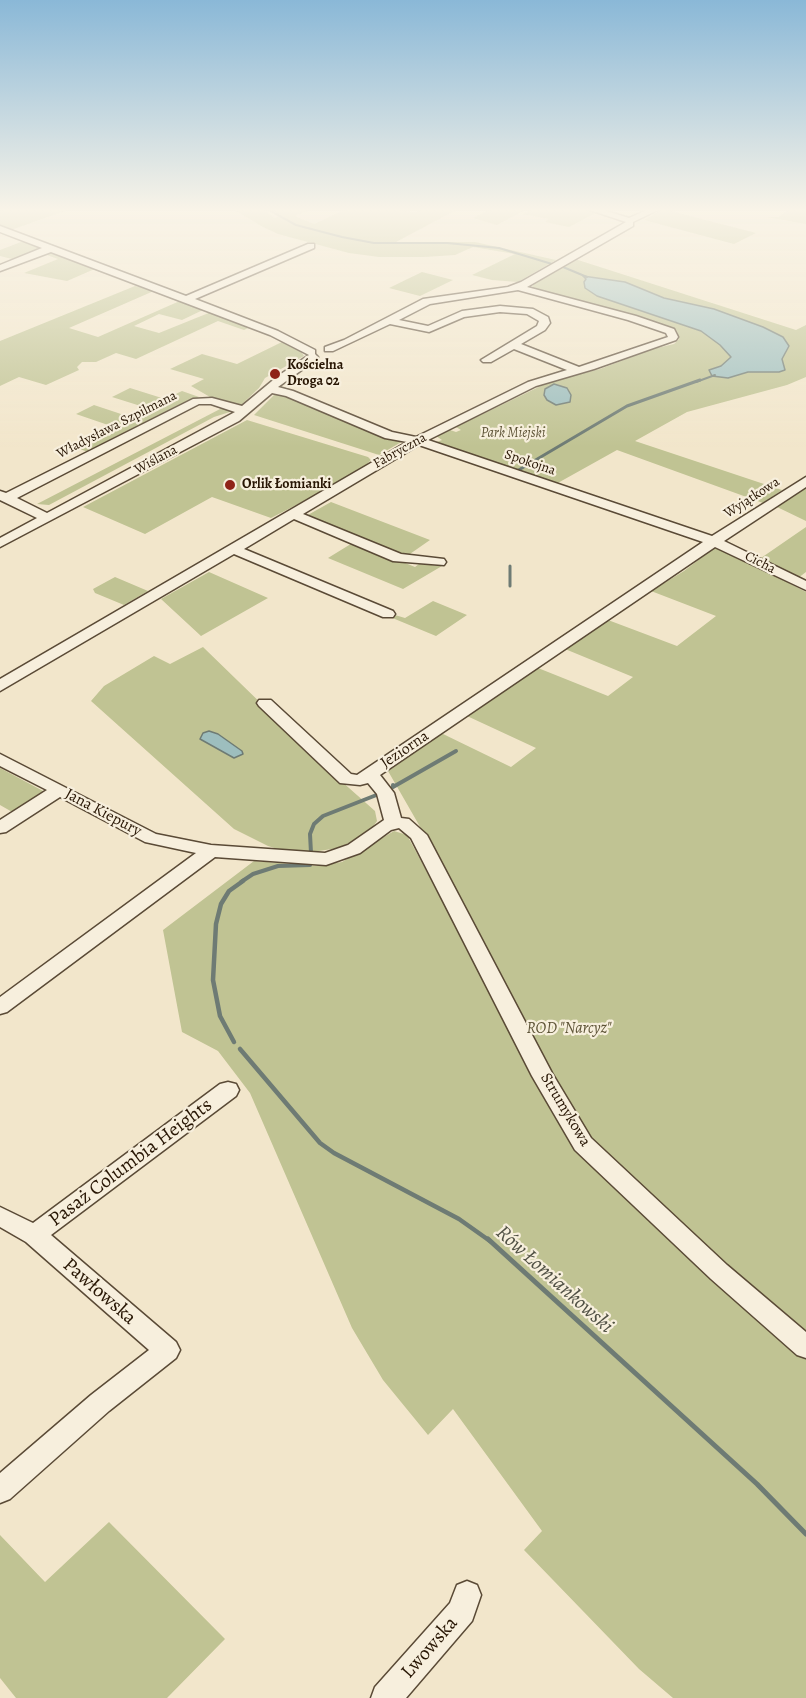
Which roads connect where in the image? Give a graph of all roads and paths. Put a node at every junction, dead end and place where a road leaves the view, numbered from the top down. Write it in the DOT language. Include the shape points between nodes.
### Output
graph roads {
  1 [pos="155,288"];
  2 [pos="213,288"];
  3 [pos="514,288"];
  4 [pos="516,288"];
  5 [pos="185,300"];
  6 [pos="389,321"];
  7 [pos="514,345"];
  8 [pos="322,353"];
  9 [pos="487,360"];
  10 [pos="578,370"];
  11 [pos="270,389"];
  12 [pos="244,411"];
  13 [pos="418,441"];
  14 [pos="806,481"];
  15 [pos="4,496"];
  16 [pos="292,514"];
  17 [pos="47,518"];
  18 [pos="714,541"];
  19 [pos="0,543"];
  20 [pos="233,549"];
  21 [pos="438,562"];
  22 [pos="806,586"];
  23 [pos="388,614"];
  24 [pos="0,686"];
  25 [pos="265,703"];
  26 [pos="0,759"];
  27 [pos="370,774"];
  28 [pos="59,790"];
  29 [pos="394,823"];
  30 [pos="0,828"];
  31 [pos="211,851"];
  32 [pos="0,1007"];
  33 [pos="228,1090"];
  34 [pos="0,1216"];
  35 [pos="34,1235"];
  36 [pos="806,1347"];
  37 [pos="0,1490"];
  38 [pos="467,1595"];
  39 [pos="386,1698"];
  1 -- 5 [label="street"];
  2 -- 5 [label="street"];
  3 -- 6 [label="street, Wiślana" via="437,298"];
  4 -- 10 [label="street, Fabryczna" via="632,318 673,335 671,339"];
  5 -- 8 [label="street"];
  6 -- 7 [label="street" via="429,329 484,309 523,310 541,315 544,326"];
  6 -- 8 [label="street, Wiślana"];
  7 -- 9 [label="street"];
  7 -- 10 [label="street"];
  8 -- 11 [label="street, Wiślana"];
  10 -- 13 [label="street, Fabryczna" via="522,388"];
  11 -- 12 [label="street, Wiślana"];
  11 -- 13 [label="street, Spokojna" via="289,393 390,435"];
  12 -- 15 [label="street, Władysława Szpilmana" via="212,401 197,401"];
  12 -- 17 [label="street, Wiślana"];
  13 -- 16 [label="street, Fabryczna"];
  13 -- 18 [label="street, Spokojna"];
  14 -- 18 [label="street, Wyjątkowa"];
  15 -- 17 [label="street"];
  16 -- 20 [label="street, Fabryczna"];
  16 -- 21 [label="street" via="398,558"];
  17 -- 19 [label="street, Wiślana"];
  18 -- 22 [label="street, Cicha"];
  18 -- 27 [label="street, Jeziorna"];
  20 -- 23 [label="street"];
  20 -- 24 [label="street, Fabryczna"];
  25 -- 27 [label="street" via="346,779 360,780"];
  26 -- 28 [label="street, Jana Kiepury"];
  27 -- 29 [label="street, Jeziorna" via="385,793"];
  28 -- 30 [label="street"];
  28 -- 31 [label="street, Jana Kiepury" via="151,838"];
  29 -- 31 [label="street" via="354,849 326,860"];
  29 -- 36 [label="street, Strumykowa" via="403,824 417,835 543,1076 583,1144 719,1272"];
  31 -- 32 [label="street"];
  33 -- 35 [label="street, Pasaż Columbia Heights"];
  34 -- 35 [label="street, Pawłowska"];
  35 -- 37 [label="street, Pawłowska" via="167,1350"];
  38 -- 39 [label="street, Lwowska" via="462,1611"];
}
